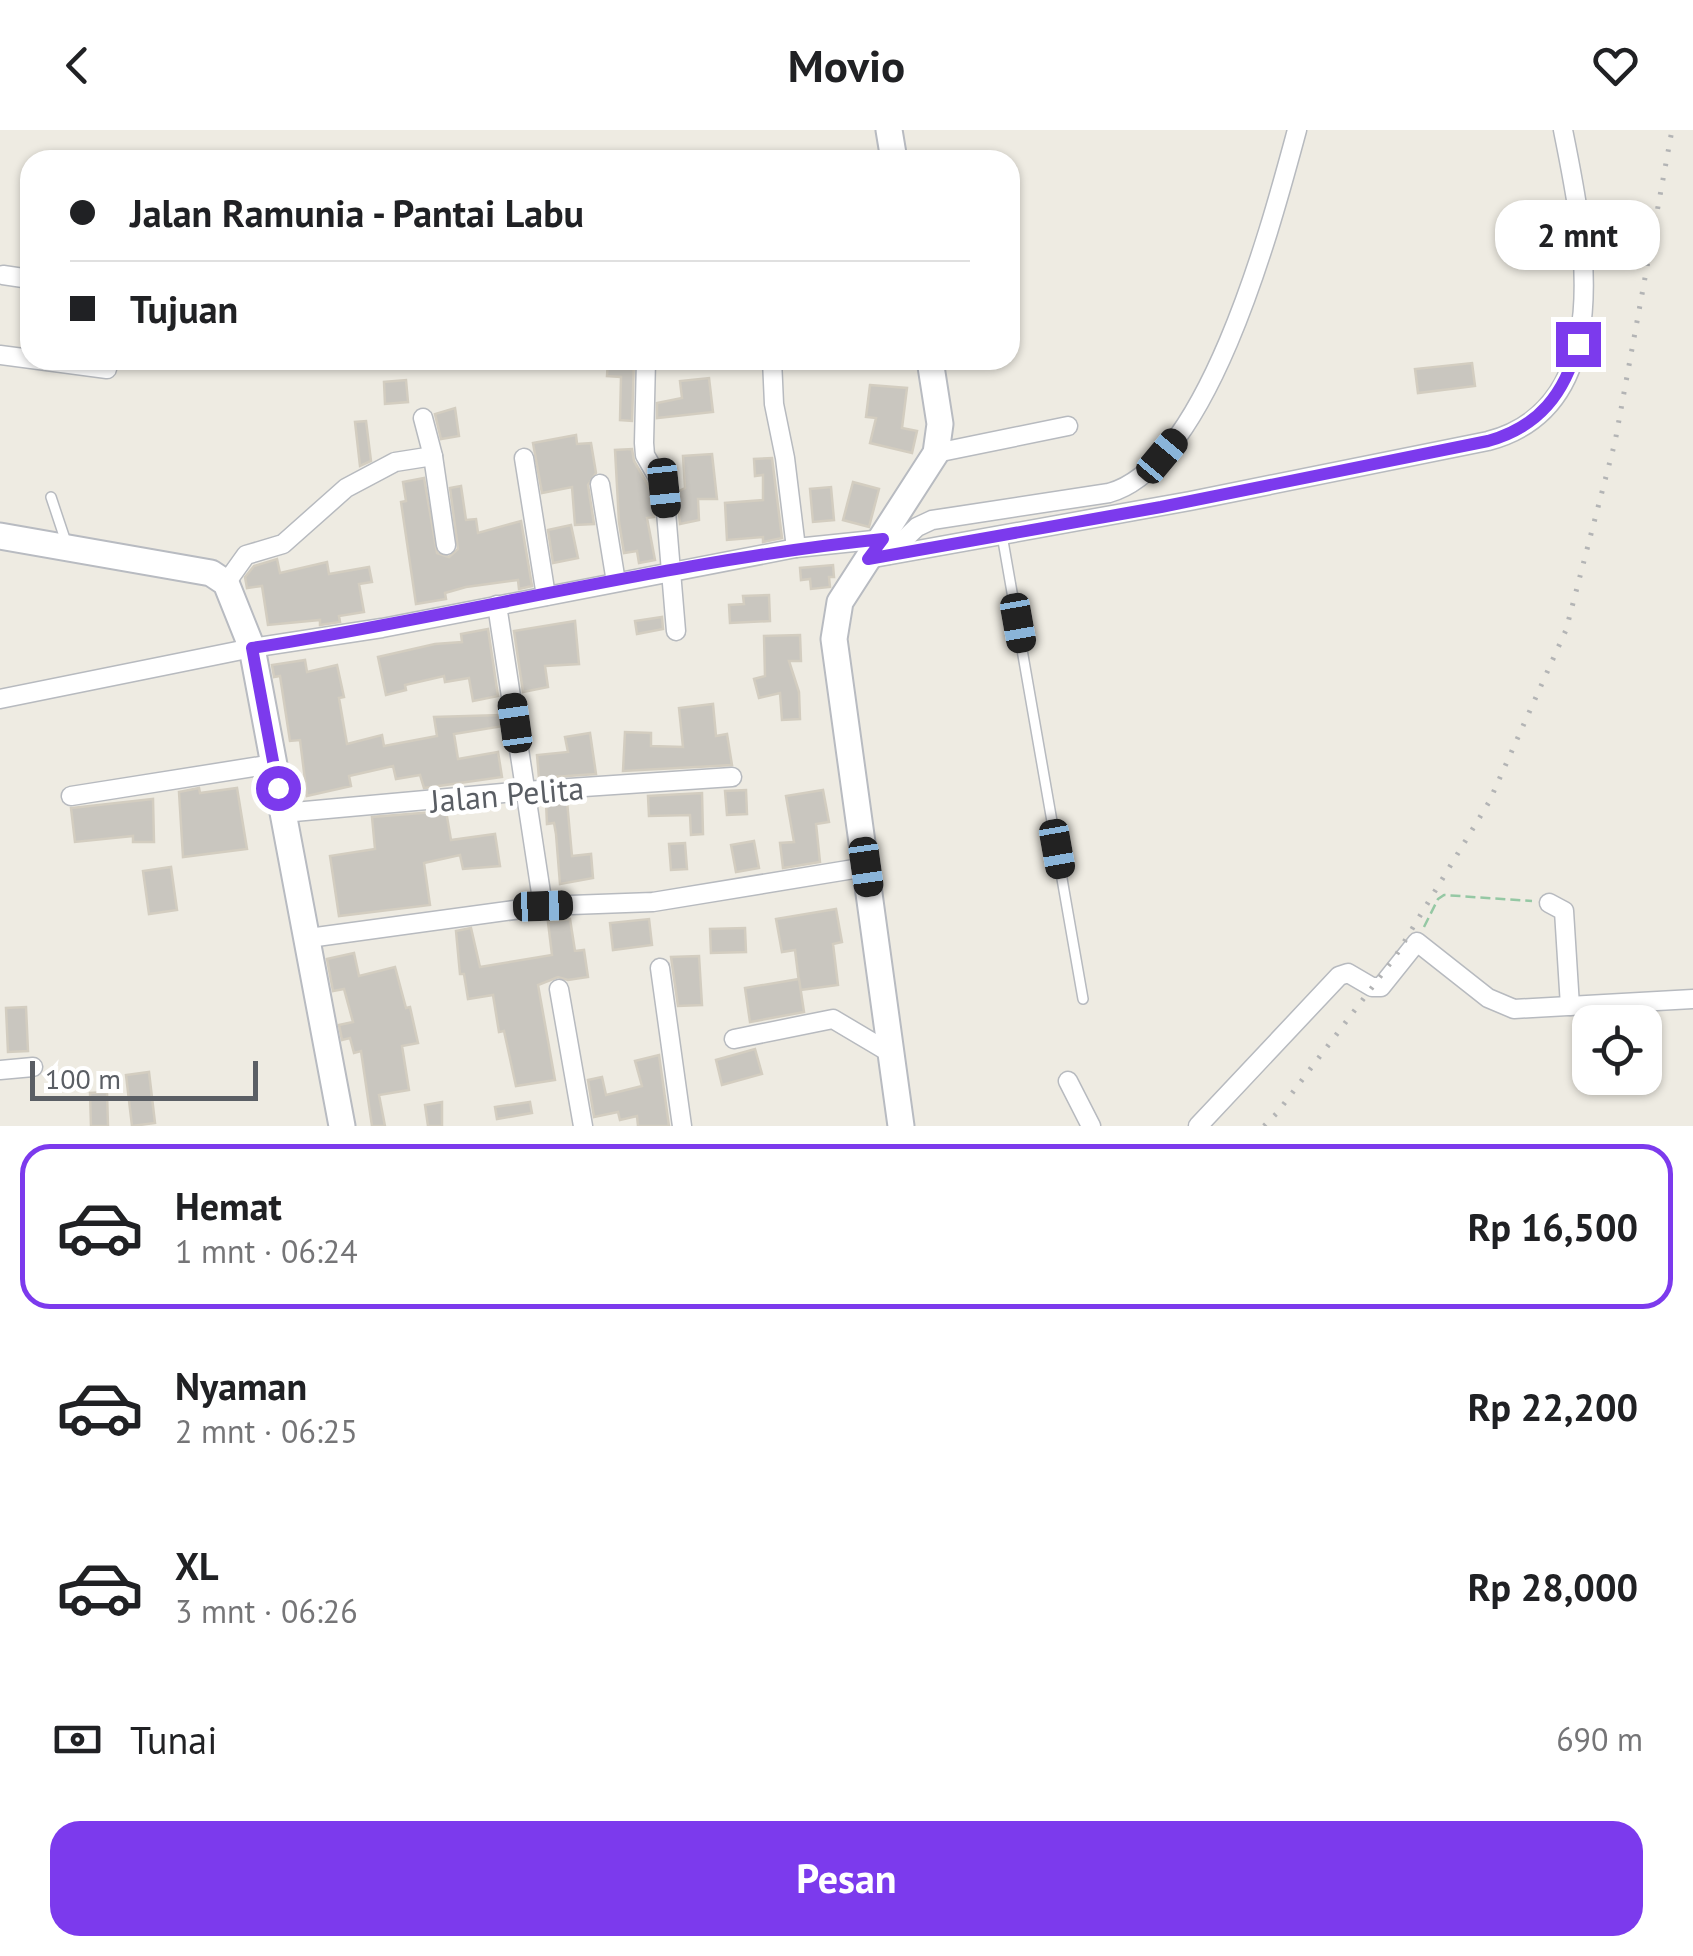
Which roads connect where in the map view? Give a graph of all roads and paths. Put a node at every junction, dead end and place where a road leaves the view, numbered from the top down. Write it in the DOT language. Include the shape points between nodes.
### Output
graph roads {
  1 [pos="1296,130"];
  2 [pos="1563,130"];
  3 [pos="2,275"];
  4 [pos="20,278"];
  5 [pos="646,370"];
  6 [pos="772,370"];
  7 [pos="932,370"];
  8 [pos="424,418"];
  9 [pos="1068,426"];
  10 [pos="936,453"];
  11 [pos="433,456"];
  12 [pos="524,458"];
  13 [pos="600,484"];
  14 [pos="51,498"];
  15 [pos="1002,534"];
  16 [pos="0,536"];
  17 [pos="446,545"];
  18 [pos="68,548"];
  19 [pos="796,548"];
  20 [pos="880,551"];
  21 [pos="672,572"];
  22 [pos="616,582"];
  23 [pos="226,583"];
  24 [pos="546,596"];
  25 [pos="497,605"];
  26 [pos="676,632"];
  27 [pos="252,648"];
  28 [pos="0,699"];
  29 [pos="273,764"];
  30 [pos="732,778"];
  31 [pos="525,791"];
  32 [pos="71,796"];
  33 [pos="283,813"];
  34 [pos="866,867"];
  35 [pos="1549,903"];
  36 [pos="543,906"];
  37 [pos="309,938"];
  38 [pos="1417,942"];
  39 [pos="660,968"];
  40 [pos="559,989"];
  41 [pos="1084,999"];
  42 [pos="1693,999"];
  43 [pos="1570,1006"];
  44 [pos="734,1039"];
  45 [pos="892,1054"];
  46 [pos="33,1067"];
  47 [pos="0,1070"];
  48 [pos="1068,1081"];
  49 [pos="342,1126"];
  50 [pos="583,1126"];
  51 [pos="682,1126"];
  52 [pos="902,1126"];
  53 [pos="1091,1126"];
  54 [pos="1198,1126"];
  1 -- 20 [label="street" via="1218,363 1194,414 1162,456 1128,486 1108,493 932,520"];
  2 -- 15 [label="street" via="1582,230 1582,309 1571,370 1535,419 1488,441"];
  3 -- 4 [label="street"];
  5 -- 21 [label="street" via="644,444 664,488"];
  6 -- 19 [label="street"];
  7 -- 10 [label="main road" via="940,424"];
  8 -- 11 [label="street"];
  9 -- 10 [label="street"];
  10 -- 20 [label="main road"];
  11 -- 17 [label="street"];
  11 -- 23 [label="street" via="394,462 346,488 283,544 246,554"];
  12 -- 24 [label="street"];
  13 -- 22 [label="street"];
  14 -- 18 [label="lane"];
  15 -- 20 [label="street"];
  15 -- 41 [label="lane"];
  16 -- 18 [label="main road"];
  18 -- 23 [label="main road" via="210,573"];
  19 -- 20 [label="street"];
  19 -- 21 [label="street"];
  20 -- 34 [label="main road" via="840,602 834,639"];
  21 -- 22 [label="street"];
  21 -- 26 [label="street"];
  22 -- 24 [label="street"];
  23 -- 27 [label="main road"];
  24 -- 25 [label="street"];
  25 -- 27 [label="street"];
  25 -- 31 [label="street"];
  27 -- 28 [label="street"];
  27 -- 29 [label="main road"];
  29 -- 32 [label="street"];
  29 -- 33 [label="main road"];
  30 -- 31 [label="street, Jalan Pelita"];
  31 -- 33 [label="street, Jalan Pelita"];
  31 -- 36 [label="street"];
  33 -- 37 [label="main road"];
  34 -- 36 [label="street" via="653,902"];
  34 -- 45 [label="main road"];
  35 -- 38 [label="path" via="1444,895"];
  35 -- 43 [label="street" via="1564,911"];
  36 -- 37 [label="street"];
  37 -- 49 [label="main road"];
  38 -- 43 [label="street" via="1505,1006"];
  38 -- 54 [label="street" via="1381,987 1348,973 1339,976"];
  39 -- 51 [label="street"];
  40 -- 50 [label="street"];
  42 -- 43 [label="street"];
  44 -- 45 [label="street" via="832,1019"];
  45 -- 52 [label="main road"];
  46 -- 47 [label="street"];
  48 -- 53 [label="street"];
}
